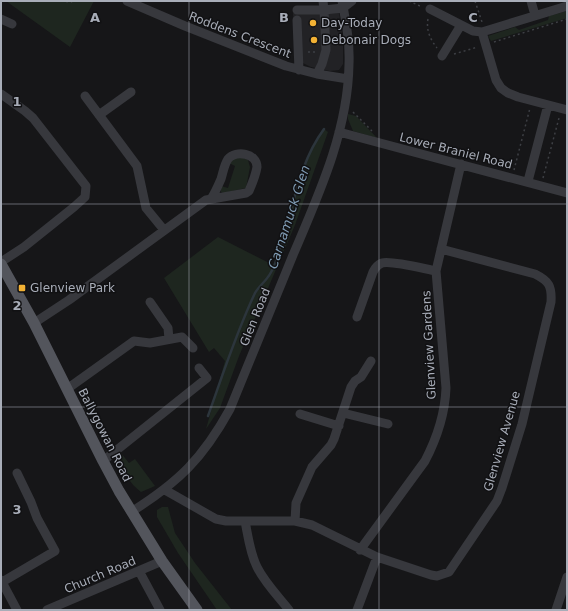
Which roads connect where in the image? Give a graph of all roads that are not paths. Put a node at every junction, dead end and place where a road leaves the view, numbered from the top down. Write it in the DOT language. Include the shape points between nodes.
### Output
graph roads {
  1 [pos="127,1"];
  2 [pos="352,1"];
  3 [pos="531,1"];
  4 [pos="343,4"];
  5 [pos="323,5"];
  6 [pos="567,6"];
  7 [pos="430,9"];
  8 [pos="297,10"];
  9 [pos="535,15"];
  10 [pos="1,19"];
  11 [pos="297,20"];
  12 [pos="12,24"];
  13 [pos="461,25"];
  14 [pos="484,31"];
  15 [pos="442,56"];
  16 [pos="298,70"];
  17 [pos="317,74"];
  18 [pos="348,79"];
  19 [pos="131,92"];
  20 [pos="1,94"];
  21 [pos="85,96"];
  22 [pos="548,105"];
  23 [pos="564,109"];
  24 [pos="99,115"];
  25 [pos="339,132"];
  26 [pos="461,164"];
  27 [pos="528,181"];
  28 [pos="567,193"];
  29 [pos="211,199"];
  30 [pos="164,230"];
  31 [pos="441,249"];
  32 [pos="1,263"];
  33 [pos="436,271"];
  34 [pos="150,302"];
  35 [pos="357,317"];
  36 [pos="34,323"];
  37 [pos="169,340"];
  38 [pos="193,348"];
  39 [pos="371,361"];
  40 [pos="199,368"];
  41 [pos="67,389"];
  42 [pos="343,413"];
  43 [pos="300,414"];
  44 [pos="388,424"];
  45 [pos="339,426"];
  46 [pos="103,462"];
  47 [pos="17,473"];
  48 [pos="165,490"];
  49 [pos="131,512"];
  50 [pos="246,521"];
  51 [pos="295,521"];
  52 [pos="360,550"];
  53 [pos="376,557"];
  54 [pos="162,561"];
  55 [pos="139,572"];
  56 [pos="567,577"];
  57 [pos="2,581"];
  58 [pos="564,600"];
  59 [pos="17,610"];
  60 [pos="48,610"];
  61 [pos="160,610"];
  62 [pos="197,610"];
  63 [pos="289,610"];
  64 [pos="358,610"];
  65 [pos="556,610"];
  1 -- 16 [label="street, Roddens Crescent"];
  2 -- 4 [label="street"];
  3 -- 9 [label="street"];
  4 -- 5 [label="street"];
  4 -- 18 [label="street, Glen Road" via="348,41"];
  5 -- 8 [label="street"];
  5 -- 17 [label="street" via="326,53"];
  6 -- 9 [label="street"];
  7 -- 13 [label="street"];
  9 -- 14 [label="street"];
  10 -- 12 [label="street"];
  11 -- 16 [label="street"];
  13 -- 14 [label="street" via="473,31"];
  13 -- 15 [label="street"];
  14 -- 22 [label="street" via="485,44 501,88 508,93"];
  16 -- 17 [label="street, Roddens Crescent"];
  17 -- 18 [label="street, Roddens Crescent"];
  18 -- 25 [label="street, Glen Road"];
  19 -- 24 [label="street"];
  20 -- 32 [label="street" via="33,118 86,186 85,197 74,207"];
  21 -- 24 [label="street"];
  22 -- 23 [label="street"];
  22 -- 27 [label="street"];
  24 -- 30 [label="street" via="137,166 146,208"];
  25 -- 26 [label="street, Lower Braniel Road"];
  25 -- 48 [label="street, Glen Road" via="312,211 230,409 201,454"];
  26 -- 27 [label="street, Lower Braniel Road"];
  26 -- 31 [label="street, Glenview Gardens"];
  27 -- 28 [label="street, Lower Braniel Road"];
  29 -- 29 [label="street" via="249,191 257,167 252,158 240,154 228,159"];
  29 -- 30 [label="street"];
  30 -- 36 [label="street"];
  31 -- 33 [label="street, Glenview Gardens"];
  31 -- 53 [label="street, Glenview Avenue" via="544,278 550,285 551,302 522,424 502,488 491,511 454,566 444,575 431,576"];
  32 -- 36 [label="main road, Ballygowan Road"];
  33 -- 35 [label="street" via="394,263 377,266"];
  33 -- 52 [label="street, Glenview Gardens" via="446,388 441,423 425,462"];
  34 -- 37 [label="street" via="168,328"];
  36 -- 41 [label="main road, Ballygowan Road"];
  37 -- 38 [label="street" via="182,337"];
  37 -- 41 [label="street" via="150,343 134,341"];
  39 -- 42 [label="street" via="361,378 351,387"];
  40 -- 46 [label="street" via="207,378"];
  41 -- 46 [label="main road, Ballygowan Road"];
  42 -- 44 [label="street"];
  42 -- 45 [label="street"];
  43 -- 45 [label="street"];
  45 -- 51 [label="street" via="331,445 312,467 296,503"];
  46 -- 49 [label="main road, Ballygowan Road"];
  47 -- 57 [label="street" via="55,551"];
  48 -- 49 [label="street, Glen Road"];
  48 -- 50 [label="street, Glenview Avenue" via="216,519"];
  49 -- 54 [label="main road, Ballygowan Road"];
  50 -- 51 [label="street, Glenview Avenue"];
  50 -- 63 [label="street" via="256,566"];
  51 -- 52 [label="street, Glenview Avenue" via="312,525"];
  52 -- 53 [label="street, Glenview Avenue"];
  53 -- 64 [label="street"];
  54 -- 55 [label="street, Church Road"];
  54 -- 62 [label="main road, Ballygowan Road"];
  55 -- 60 [label="street, Church Road"];
  55 -- 61 [label="street"];
  56 -- 58 [label="street"];
  57 -- 59 [label="street"];
  58 -- 65 [label="street"];
}
